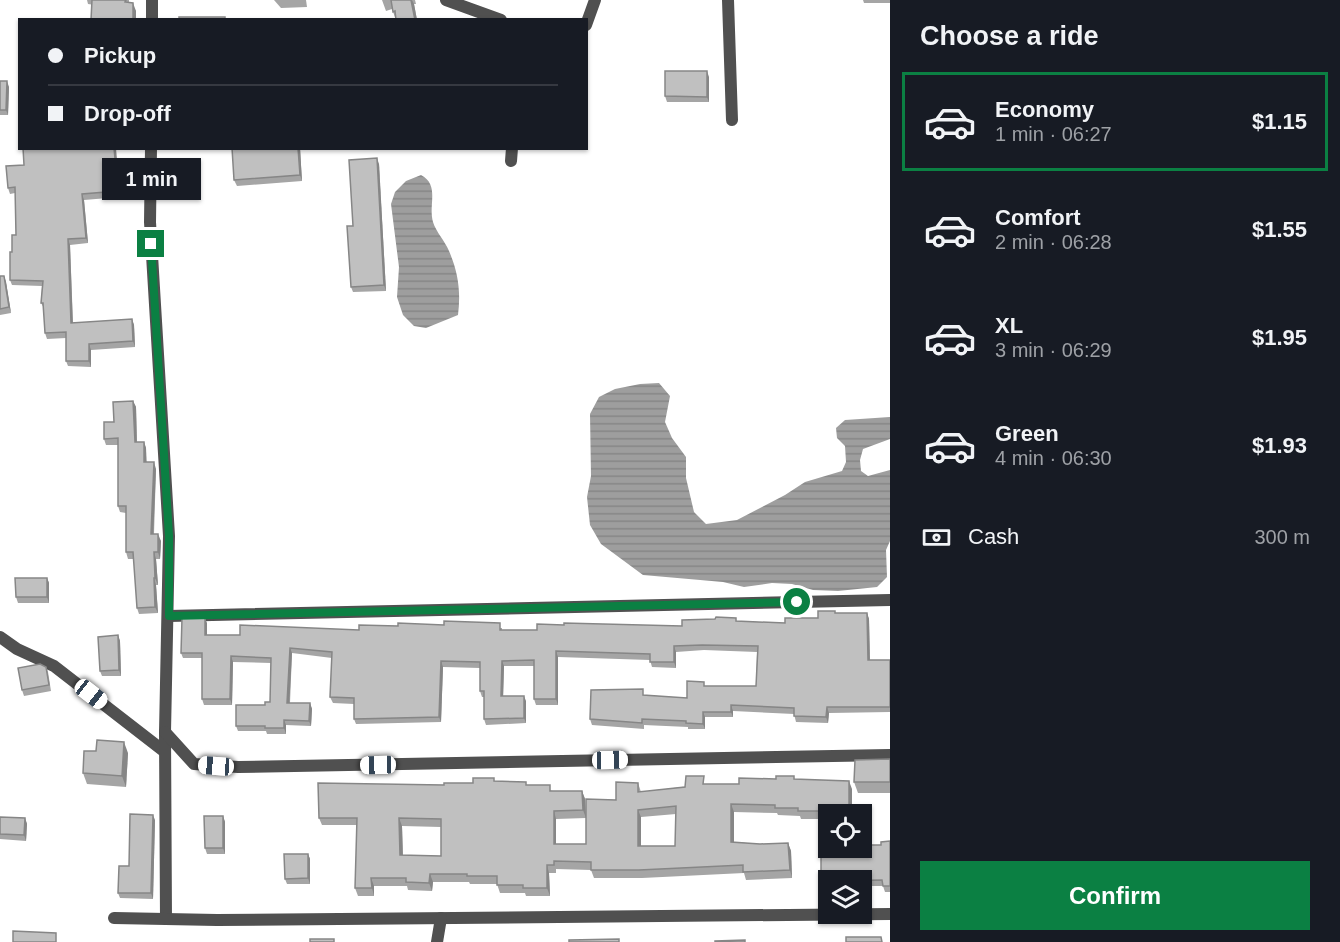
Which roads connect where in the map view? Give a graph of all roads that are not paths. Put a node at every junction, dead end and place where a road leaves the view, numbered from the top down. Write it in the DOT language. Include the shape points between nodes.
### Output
graph roads {
  1 [pos="153,0"];
  2 [pos="446,0"];
  3 [pos="595,0"];
  4 [pos="728,0"];
  5 [pos="152,18"];
  6 [pos="496,18"];
  7 [pos="588,20"];
  8 [pos="732,120"];
  9 [pos="151,150"];
  10 [pos="890,600"];
  11 [pos="169,616"];
  12 [pos="0,637"];
  13 [pos="165,732"];
  14 [pos="165,752"];
  15 [pos="890,755"];
  16 [pos="890,914"];
  17 [pos="114,918"];
  18 [pos="441,918"];
  19 [pos="166,919"];
  20 [pos="436,942"];
  1 -- 5 [label="street"];
  2 -- 6 [label="street"];
  3 -- 7 [label="street"];
  4 -- 8 [label="street"];
  9 -- 11 [label="street" via="150,222 169,536"];
  10 -- 11 [label="street"];
  11 -- 13 [label="street"];
  12 -- 14 [label="street" via="54,666"];
  13 -- 14 [label="street"];
  13 -- 15 [label="street" via="194,764 238,767"];
  14 -- 19 [label="street"];
  16 -- 18 [label="street"];
  17 -- 19 [label="street"];
  18 -- 19 [label="street"];
  18 -- 20 [label="street"];
}
